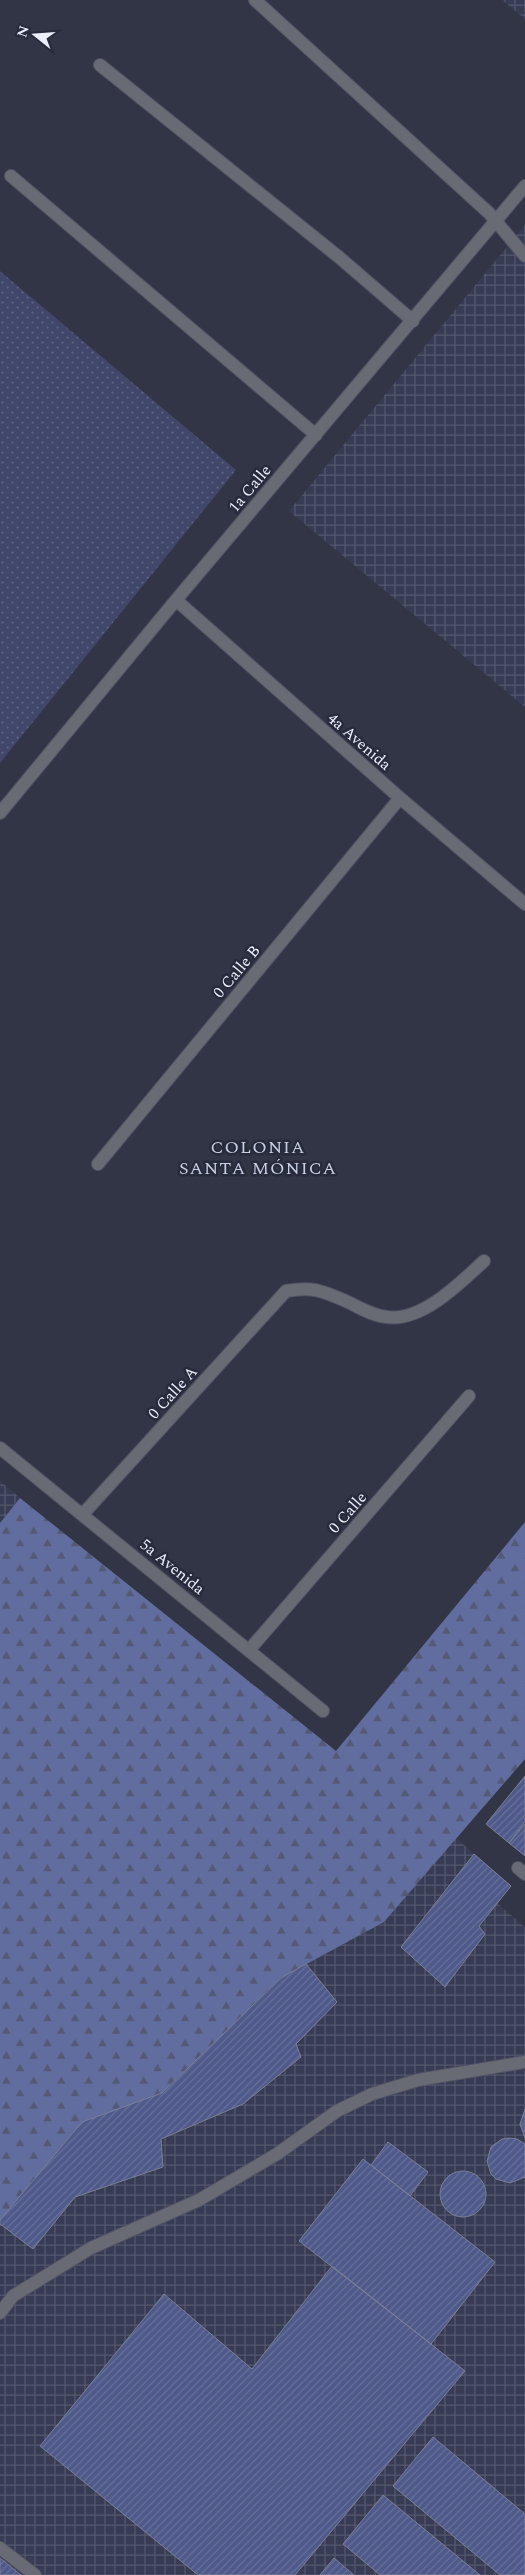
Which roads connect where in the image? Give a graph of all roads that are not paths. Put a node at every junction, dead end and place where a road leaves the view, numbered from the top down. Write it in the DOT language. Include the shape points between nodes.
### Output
graph roads {
  1 [pos="255,0"];
  2 [pos="100,66"];
  3 [pos="11,176"];
  4 [pos="525,186"];
  5 [pos="496,221"];
  6 [pos="525,256"];
  7 [pos="413,321"];
  8 [pos="316,435"];
  9 [pos="176,600"];
  10 [pos="400,798"];
  11 [pos="0,814"];
  12 [pos="525,904"];
  13 [pos="98,1164"];
  14 [pos="484,1261"];
  15 [pos="469,1396"];
  16 [pos="0,1448"];
  17 [pos="83,1514"];
  18 [pos="250,1649"];
  19 [pos="323,1711"];
  20 [pos="525,2062"];
  21 [pos="0,2313"];
  22 [pos="0,2548"];
  23 [pos="35,2575"];
  1 -- 5 [label="street"];
  2 -- 7 [label="street" via="340,258"];
  3 -- 8 [label="street"];
  4 -- 5 [label="street, 1a Calle"];
  5 -- 6 [label="street"];
  5 -- 7 [label="street, 1a Calle"];
  7 -- 8 [label="street, 1a Calle"];
  8 -- 9 [label="street, 1a Calle"];
  9 -- 10 [label="street, 4a Avenida"];
  9 -- 11 [label="street, 1a Calle"];
  10 -- 12 [label="street, 4a Avenida"];
  10 -- 13 [label="street, 0 Calle B"];
  14 -- 17 [label="street, 0 Calle A" via="433,1304 395,1317 374,1314 324,1291 306,1287 286,1291"];
  15 -- 18 [label="street, 0 Calle"];
  16 -- 17 [label="street, 5a Avenida"];
  17 -- 18 [label="street, 5a Avenida"];
  18 -- 19 [label="street, 5a Avenida"];
  20 -- 21 [label="street" via="418,2080 372,2094 337,2111 277,2154 199,2200 92,2248 13,2296"];
  22 -- 23 [label="street"];
}
